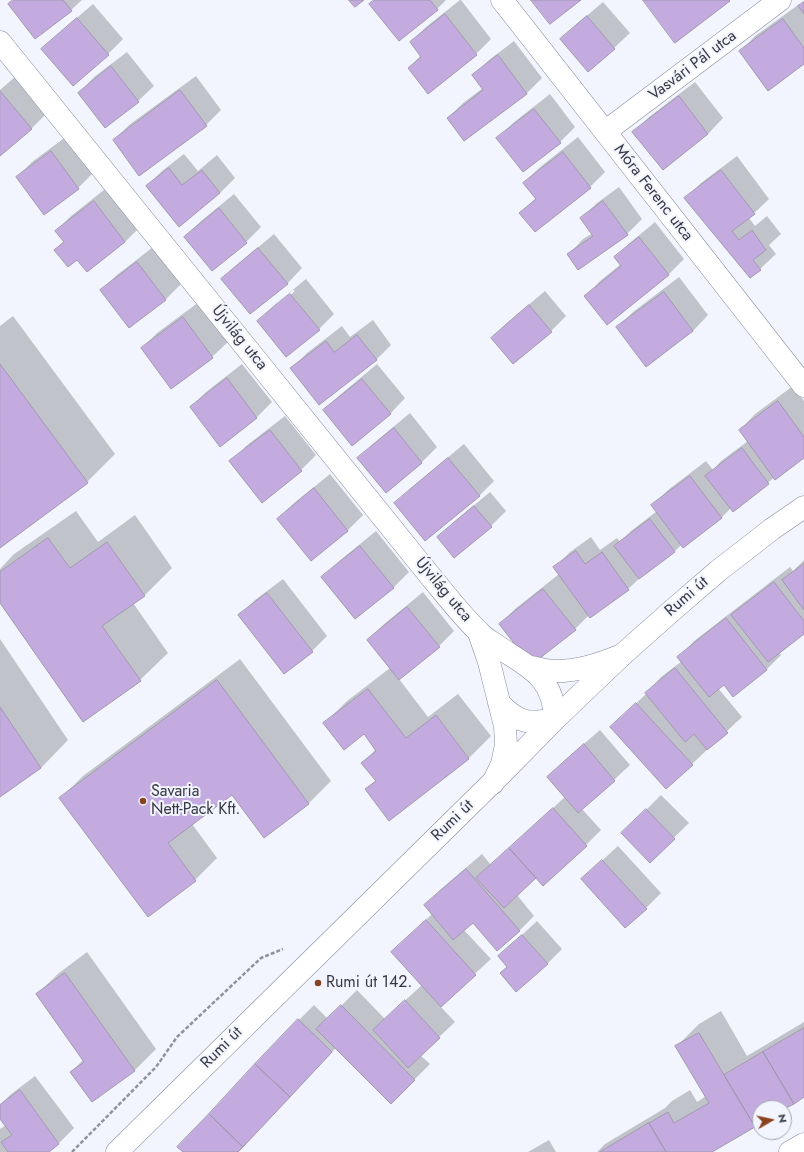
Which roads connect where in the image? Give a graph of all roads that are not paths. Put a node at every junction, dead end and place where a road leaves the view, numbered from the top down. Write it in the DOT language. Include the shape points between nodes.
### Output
graph roads {
  1 [pos="502,0"];
  2 [pos="780,0"];
  3 [pos="0,42"];
  4 [pos="606,131"];
  5 [pos="804,386"];
  6 [pos="804,507"];
  7 [pos="479,633"];
  8 [pos="622,656"];
  9 [pos="530,667"];
  10 [pos="500,703"];
  11 [pos="555,719"];
  12 [pos="492,783"];
  13 [pos="804,1144"];
  14 [pos="117,1152"];
  15 [pos="790,1152"];
  1 -- 4 [label="street, Móra Ferenc utca"];
  2 -- 4 [label="street, Vasvári Pál utca"];
  3 -- 7 [label="street, Újvilág utca" via="431,577"];
  4 -- 5 [label="street, Móra Ferenc utca"];
  6 -- 8 [label="street, Rumi út" via="718,571"];
  7 -- 9 [label="street, Újvilág utca"];
  7 -- 10 [label="street, Újvilág utca"];
  8 -- 9 [label="street, Újvilág utca" via="595,666 571,670 553,671"];
  8 -- 11 [label="street, Rumi út"];
  9 -- 11 [label="street, Újvilág utca" via="549,691 555,705"];
  10 -- 11 [label="street" via="509,714 522,721 539,722"];
  10 -- 12 [label="street, Újvilág utca" via="506,745 502,764"];
  11 -- 12 [label="street, Rumi út"];
  12 -- 14 [label="street, Rumi út"];
  13 -- 15 [label="street"];
}
